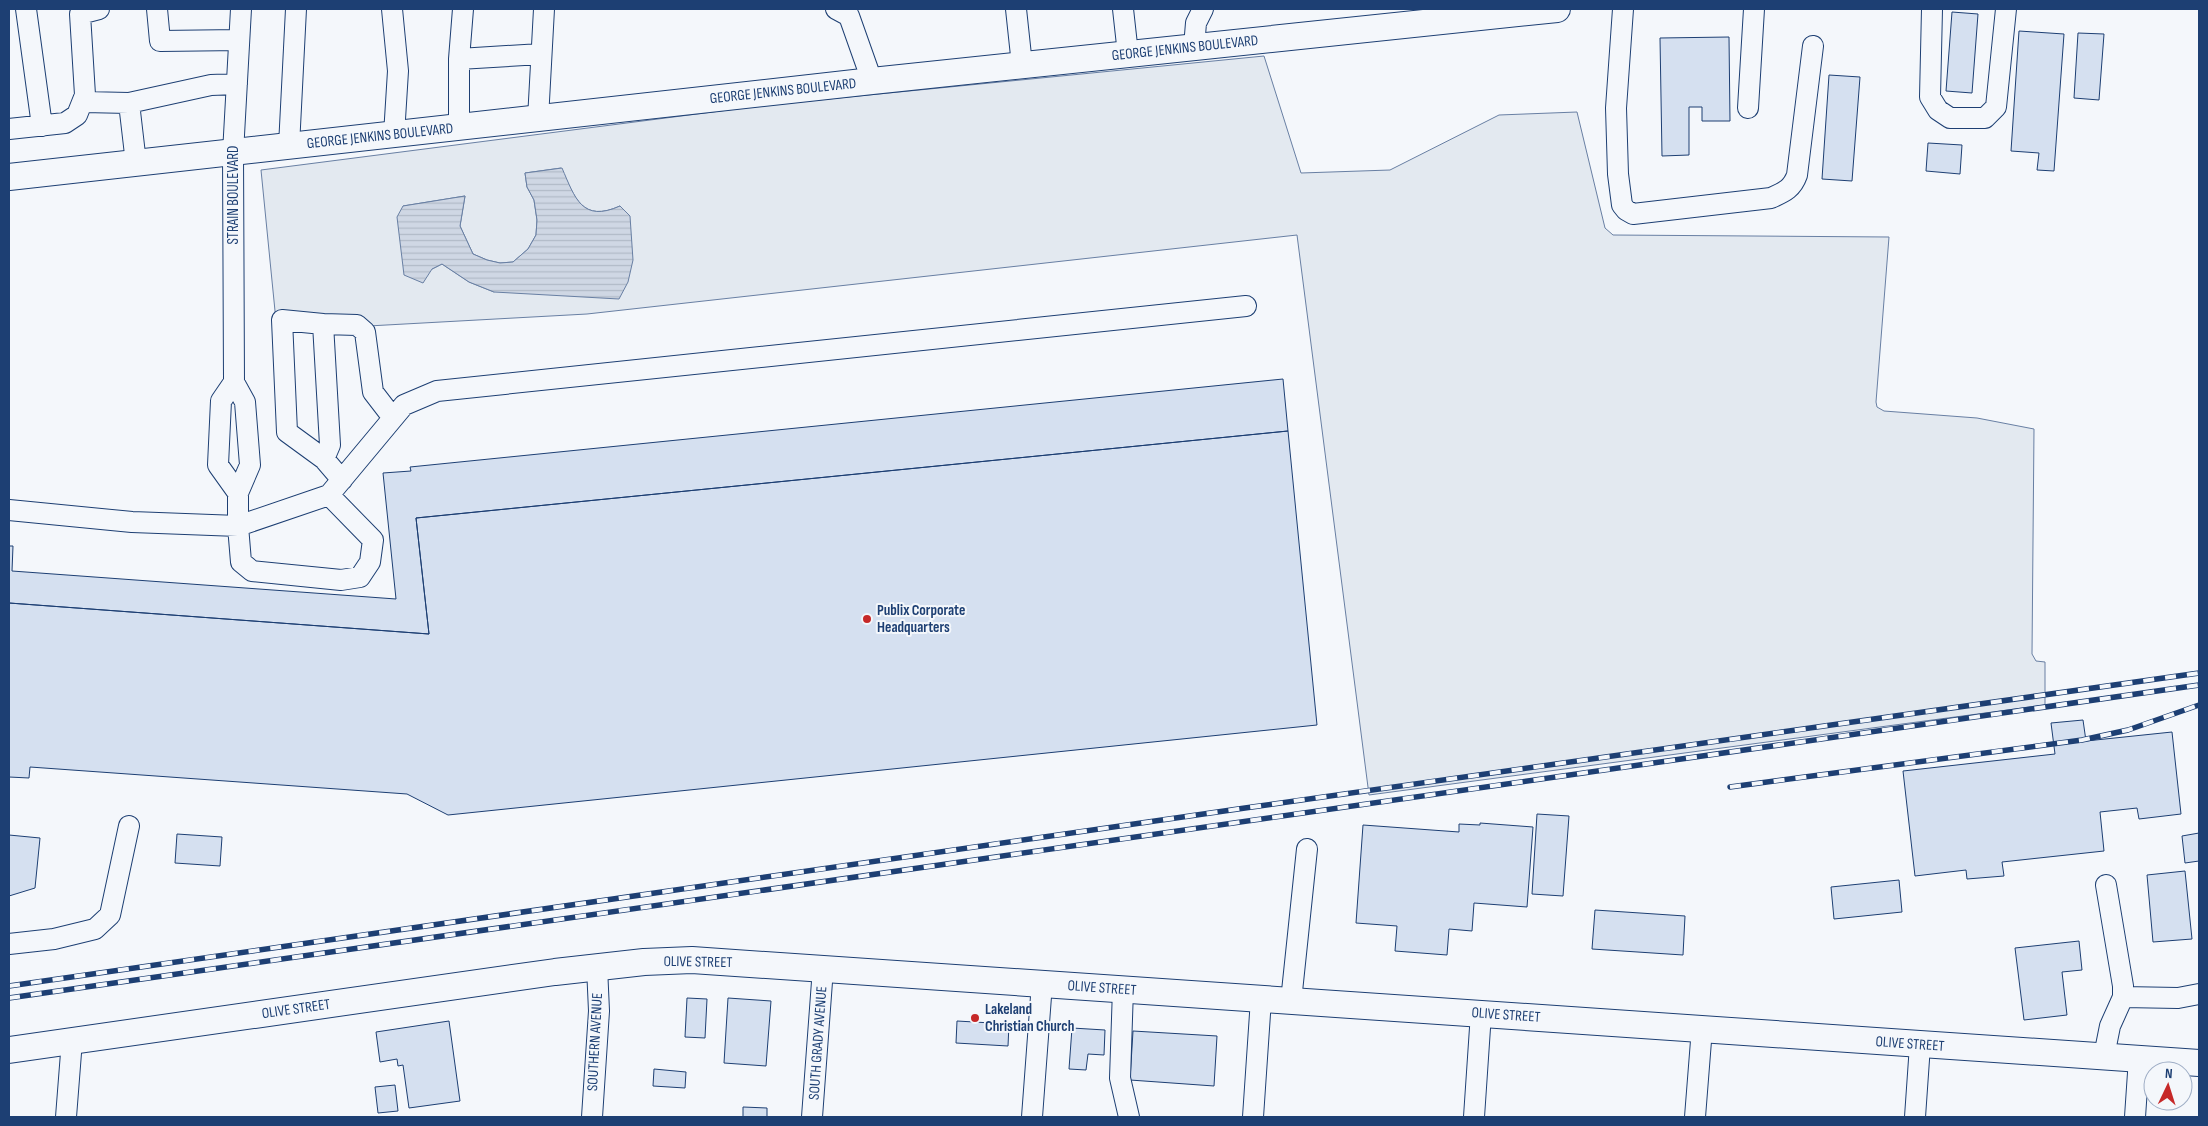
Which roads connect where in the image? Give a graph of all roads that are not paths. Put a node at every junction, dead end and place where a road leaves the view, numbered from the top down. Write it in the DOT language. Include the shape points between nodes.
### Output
graph roads {
  1 [pos="26,9"];
  2 [pos="99,9"];
  3 [pos="157,9"];
  4 [pos="241,9"];
  5 [pos="296,9"];
  6 [pos="392,9"];
  7 [pos="463,9"];
  8 [pos="544,9"];
  9 [pos="1016,9"];
  10 [pos="1123,9"];
  11 [pos="1203,9"];
  12 [pos="1557,9"];
  13 [pos="1623,9"];
  14 [pos="1754,9"];
  15 [pos="1932,9"];
  16 [pos="2006,9"];
  17 [pos="847,11"];
  18 [pos="1518,11"];
  19 [pos="77,12"];
  20 [pos="1415,16"];
  21 [pos="239,40"];
  22 [pos="1813,46"];
  23 [pos="1194,47"];
  24 [pos="541,54"];
  25 [pos="1128,54"];
  26 [pos="460,58"];
  27 [pos="1022,65"];
  28 [pos="872,81"];
  29 [pos="237,84"];
  30 [pos="84,102"];
  31 [pos="129,103"];
  32 [pos="1748,108"];
  33 [pos="538,119"];
  34 [pos="42,126"];
  35 [pos="459,128"];
  36 [pos="9,129"];
  37 [pos="394,135"];
  38 [pos="289,146"];
  39 [pos="233,153"];
  40 [pos="136,164"];
  41 [pos="9,177"];
  42 [pos="1246,306"];
  43 [pos="323,324"];
  44 [pos="234,382"];
  45 [pos="393,418"];
  46 [pos="324,459"];
  47 [pos="342,480"];
  48 [pos="238,493"];
  49 [pos="329,495"];
  50 [pos="9,510"];
  51 [pos="238,526"];
  52 [pos="128,826"];
  53 [pos="1307,849"];
  54 [pos="2106,885"];
  55 [pos="9,944"];
  56 [pos="597,967"];
  57 [pos="823,968"];
  58 [pos="1042,983"];
  59 [pos="1124,989"];
  60 [pos="2199,994"];
  61 [pos="2122,997"];
  62 [pos="1261,999"];
  63 [pos="1291,1001"];
  64 [pos="1481,1013"];
  65 [pos="1702,1028"];
  66 [pos="72,1040"];
  67 [pos="1920,1045"];
  68 [pos="9,1050"];
  69 [pos="2104,1056"];
  70 [pos="2139,1058"];
  71 [pos="2199,1063"];
  72 [pos="66,1117"];
  73 [pos="592,1117"];
  74 [pos="812,1117"];
  75 [pos="1032,1117"];
  76 [pos="1129,1117"];
  77 [pos="1253,1117"];
  78 [pos="1474,1117"];
  79 [pos="1695,1117"];
  80 [pos="1915,1117"];
  81 [pos="2135,1117"];
  1 -- 34 [label="street"];
  2 -- 19 [label="street"];
  3 -- 21 [label="street" via="160,41"];
  4 -- 21 [label="street, STRAIN BOULEVARD"];
  5 -- 38 [label="street"];
  6 -- 37 [label="street" via="398,70"];
  7 -- 26 [label="street"];
  8 -- 24 [label="street"];
  9 -- 27 [label="street"];
  10 -- 25 [label="street"];
  11 -- 23 [label="street" via="1196,22"];
  12 -- 18 [label="main road, GEORGE JENKINS BOULEVARD"];
  13 -- 22 [label="street" via="1616,108 1618,174 1622,205 1633,214 1771,198 1794,184"];
  14 -- 32 [label="street"];
  15 -- 16 [label="street" via="1930,97 1938,110 1950,118 1986,118 1996,106"];
  17 -- 28 [label="street"];
  18 -- 20 [label="main road, GEORGE JENKINS BOULEVARD"];
  19 -- 30 [label="street" via="86,95"];
  20 -- 23 [label="main road, GEORGE JENKINS BOULEVARD"];
  21 -- 29 [label="street, STRAIN BOULEVARD"];
  23 -- 25 [label="main road, GEORGE JENKINS BOULEVARD"];
  24 -- 26 [label="street"];
  24 -- 33 [label="street"];
  25 -- 27 [label="main road, GEORGE JENKINS BOULEVARD"];
  26 -- 35 [label="street"];
  27 -- 28 [label="main road, GEORGE JENKINS BOULEVARD"];
  28 -- 33 [label="main road, GEORGE JENKINS BOULEVARD"];
  29 -- 31 [label="street" via="211,85"];
  29 -- 39 [label="street, STRAIN BOULEVARD"];
  30 -- 31 [label="street"];
  30 -- 34 [label="street" via="77,115 65,123"];
  31 -- 40 [label="street"];
  33 -- 35 [label="main road, GEORGE JENKINS BOULEVARD"];
  34 -- 36 [label="street"];
  35 -- 37 [label="main road, GEORGE JENKINS BOULEVARD"];
  37 -- 38 [label="main road, GEORGE JENKINS BOULEVARD"];
  38 -- 39 [label="main road, GEORGE JENKINS BOULEVARD"];
  39 -- 40 [label="main road, GEORGE JENKINS BOULEVARD"];
  39 -- 44 [label="street, STRAIN BOULEVARD"];
  40 -- 41 [label="main road, GEORGE JENKINS BOULEVARD"];
  42 -- 45 [label="street" via="437,392 404,404"];
  43 -- 45 [label="street" via="357,325 365,332 373,392"];
  43 -- 46 [label="street" via="330,445"];
  43 -- 46 [label="street" via="282,320 287,432"];
  44 -- 48 [label="street, STRAIN BOULEVARD" via="245,402 250,465"];
  44 -- 48 [label="street" via="221,401 218,465"];
  45 -- 47 [label="street"];
  46 -- 47 [label="street"];
  47 -- 49 [label="street"];
  48 -- 51 [label="street, STRAIN BOULEVARD"];
  49 -- 51 [label="street"];
  49 -- 51 [label="street, STRAIN BOULEVARD" via="373,540 370,562 360,577 341,580 252,571 241,562"];
  50 -- 51 [label="street" via="132,522"];
  52 -- 55 [label="street" via="110,915 95,929 54,939"];
  53 -- 63 [label="street"];
  54 -- 61 [label="street" via="2123,986"];
  56 -- 57 [label="main road, OLIVE STREET" via="692,960"];
  56 -- 66 [label="main road, OLIVE STREET"];
  56 -- 73 [label="street, SOUTHERN AVENUE" via="599,1011"];
  57 -- 58 [label="main road, OLIVE STREET"];
  57 -- 74 [label="street, SOUTH GRADY AVENUE"];
  58 -- 59 [label="main road, OLIVE STREET"];
  58 -- 75 [label="street"];
  59 -- 62 [label="main road, OLIVE STREET"];
  59 -- 76 [label="street" via="1120,1078"];
  60 -- 61 [label="street" via="2178,998"];
  61 -- 69 [label="street" via="2110,1026"];
  62 -- 63 [label="main road, OLIVE STREET"];
  62 -- 77 [label="street"];
  63 -- 64 [label="main road, OLIVE STREET"];
  64 -- 65 [label="main road, OLIVE STREET"];
  64 -- 78 [label="street"];
  65 -- 67 [label="main road, OLIVE STREET"];
  65 -- 79 [label="street"];
  66 -- 68 [label="main road, OLIVE STREET"];
  66 -- 72 [label="street"];
  67 -- 69 [label="main road, OLIVE STREET"];
  67 -- 80 [label="street"];
  69 -- 70 [label="main road, OLIVE STREET"];
  70 -- 71 [label="main road, OLIVE STREET"];
  70 -- 81 [label="street"];
}
